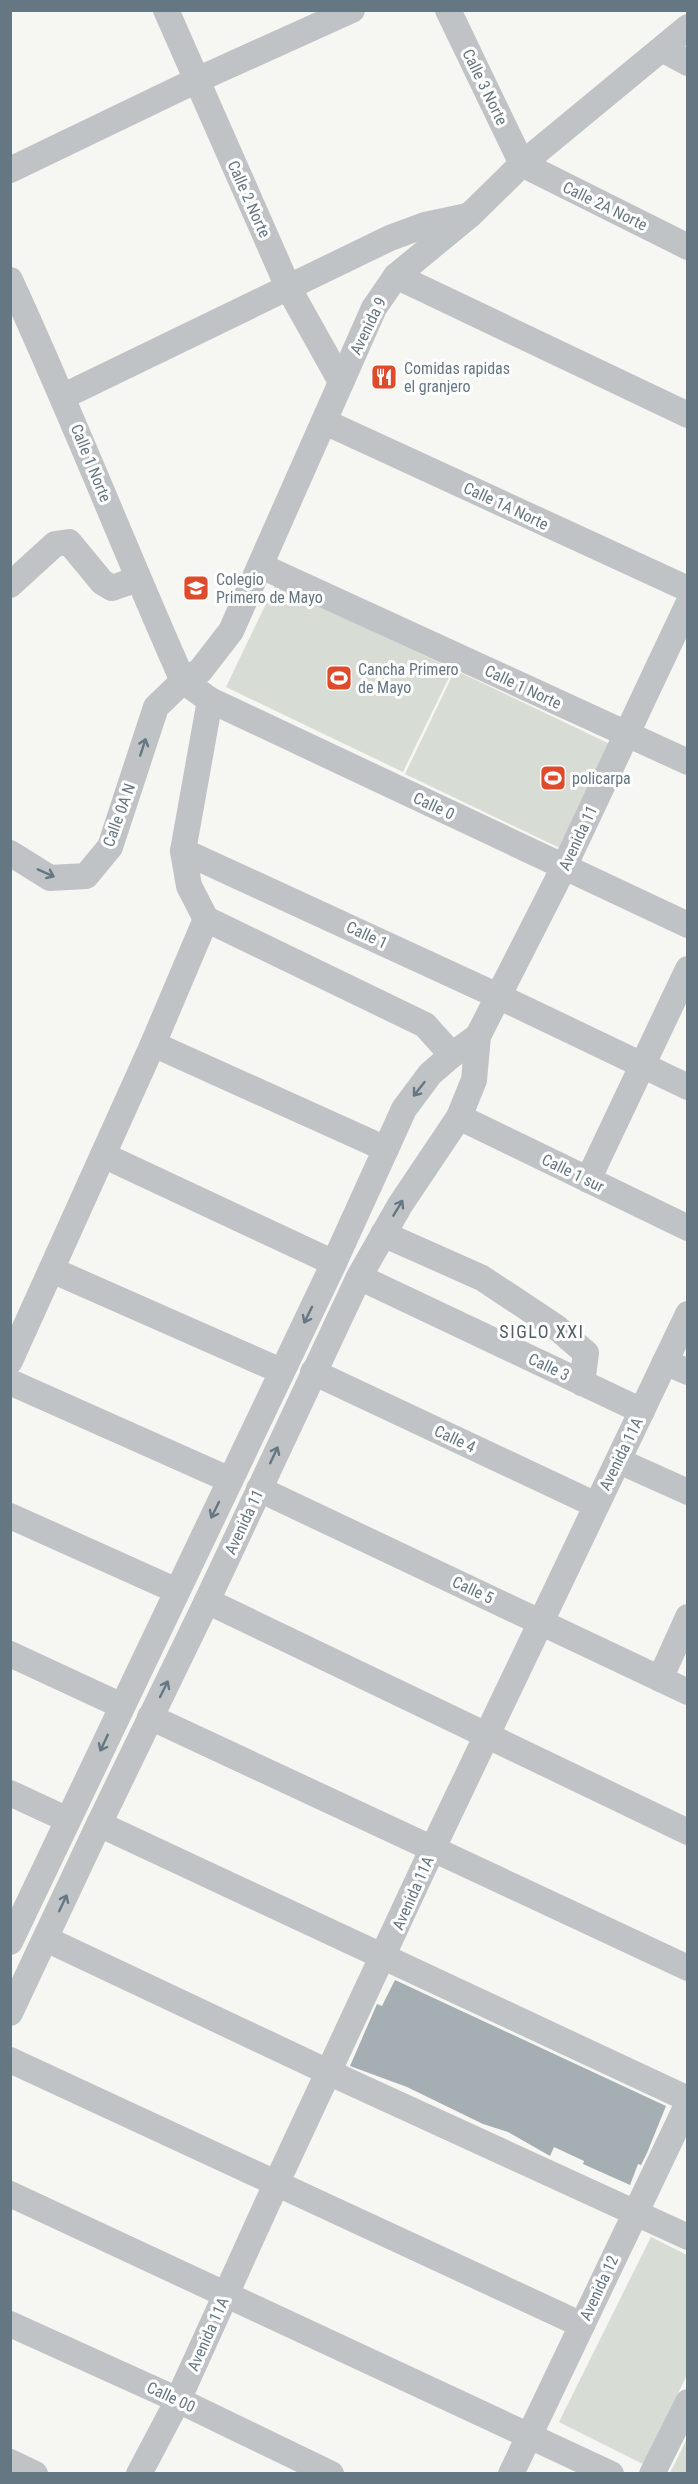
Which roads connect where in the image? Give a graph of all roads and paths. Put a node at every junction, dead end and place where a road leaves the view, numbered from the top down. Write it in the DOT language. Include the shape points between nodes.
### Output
graph roads {
  1 [pos="166,10"];
  2 [pos="352,10"];
  3 [pos="448,10"];
  4 [pos="687,27"];
  5 [pos="662,49"];
  6 [pos="687,63"];
  7 [pos="197,80"];
  8 [pos="522,165"];
  9 [pos="10,170"];
  10 [pos="470,215"];
  11 [pos="687,247"];
  12 [pos="396,276"];
  13 [pos="10,280"];
  14 [pos="288,287"];
  15 [pos="341,382"];
  16 [pos="63,396"];
  17 [pos="687,415"];
  18 [pos="325,422"];
  19 [pos="261,566"];
  20 [pos="138,579"];
  21 [pos="10,585"];
  22 [pos="687,589"];
  23 [pos="687,604"];
  24 [pos="183,681"];
  25 [pos="210,700"];
  26 [pos="627,734"];
  27 [pos="687,762"];
  28 [pos="183,850"];
  29 [pos="10,853"];
  30 [pos="564,867"];
  31 [pos="206,919"];
  32 [pos="687,925"];
  33 [pos="687,969"];
  34 [pos="498,996"];
  35 [pos="478,1036"];
  36 [pos="153,1044"];
  37 [pos="452,1054"];
  38 [pos="642,1065"];
  39 [pos="687,1087"];
  40 [pos="459,1117"];
  41 [pos="386,1149"];
  42 [pos="103,1155"];
  43 [pos="588,1180"];
  44 [pos="687,1228"];
  45 [pos="383,1234"];
  46 [pos="333,1263"];
  47 [pos="52,1270"];
  48 [pos="358,1277"];
  49 [pos="687,1314"];
  50 [pos="10,1361"];
  51 [pos="676,1367"];
  52 [pos="280,1371"];
  53 [pos="313,1372"];
  54 [pos="10,1382"];
  55 [pos="582,1383"];
  56 [pos="642,1411"];
  57 [pos="619,1461"];
  58 [pos="230,1480"];
  59 [pos="259,1489"];
  60 [pos="687,1492"];
  61 [pos="596,1505"];
  62 [pos="10,1516"];
  63 [pos="177,1591"];
  64 [pos="207,1601"];
  65 [pos="687,1617"];
  66 [pos="541,1622"];
  67 [pos="10,1654"];
  68 [pos="660,1679"];
  69 [pos="687,1692"];
  70 [pos="122,1706"];
  71 [pos="150,1717"];
  72 [pos="487,1735"];
  73 [pos="10,1793"];
  74 [pos="68,1820"];
  75 [pos="99,1824"];
  76 [pos="687,1832"];
  77 [pos="432,1850"];
  78 [pos="13,1929"];
  79 [pos="46,1939"];
  80 [pos="384,1957"];
  81 [pos="687,1968"];
  82 [pos="10,2013"];
  83 [pos="10,2060"];
  84 [pos="328,2072"];
  85 [pos="687,2101"];
  86 [pos="277,2182"];
  87 [pos="10,2194"];
  88 [pos="636,2213"];
  89 [pos="687,2237"];
  90 [pos="225,2296"];
  91 [pos="10,2324"];
  92 [pos="582,2325"];
  93 [pos="178,2400"];
  94 [pos="687,2402"];
  95 [pos="530,2434"];
  96 [pos="10,2462"];
  97 [pos="35,2474"];
  98 [pos="139,2474"];
  99 [pos="331,2474"];
  100 [pos="511,2474"];
  101 [pos="611,2474"];
  102 [pos="652,2474"];
  1 -- 7 [label="street, Calle 2 Norte"];
  2 -- 7 [label="street"];
  3 -- 8 [label="street, Calle 3 Norte"];
  4 -- 5 [label="street, Avenida 9"];
  5 -- 6 [label="street"];
  5 -- 8 [label="street, Avenida 9"];
  7 -- 9 [label="street"];
  7 -- 14 [label="street, Calle 2 Norte"];
  8 -- 10 [label="street, Avenida 9"];
  8 -- 11 [label="street, Calle 2A Norte"];
  10 -- 12 [label="street, Avenida 9"];
  10 -- 14 [label="street" via="399,235"];
  12 -- 15 [label="street, Avenida 9" via="374,308"];
  12 -- 17 [label="street"];
  13 -- 16 [label="street, Calle 1 Norte"];
  14 -- 15 [label="street, Calle 2 Norte"];
  14 -- 16 [label="street"];
  15 -- 18 [label="street, Avenida 9"];
  16 -- 20 [label="street, Calle 1 Norte"];
  18 -- 19 [label="street, Avenida 9"];
  18 -- 22 [label="street, Calle 1A Norte"];
  19 -- 24 [label="street, Avenida 9" via="231,631 200,671"];
  19 -- 26 [label="street, Calle 1 Norte"];
  20 -- 21 [label="street" via="112,588 102,582 69,542 55,544"];
  20 -- 24 [label="street, Calle 1 Norte"];
  23 -- 26 [label="street, Avenida 11"];
  24 -- 25 [label="street, Calle 0"];
  29 -- 24 [label="street, Calle 0A N, one-way" via="50,878 86,876 110,847 156,707"];
  25 -- 28 [label="street"];
  25 -- 30 [label="street, Calle 0"];
  26 -- 27 [label="street, Calle 1 Norte"];
  26 -- 30 [label="street, Avenida 11"];
  28 -- 31 [label="street" via="189,886"];
  28 -- 34 [label="street, Calle 1"];
  30 -- 32 [label="street, Calle 0"];
  30 -- 34 [label="street, Avenida 11"];
  31 -- 36 [label="street"];
  31 -- 37 [label="street" via="425,1025"];
  33 -- 38 [label="street"];
  34 -- 35 [label="street, Avenida 11"];
  34 -- 38 [label="street, Calle 1"];
  35 -- 37 [label="street, Avenida 11"];
  35 -- 40 [label="street, Avenida 11" via="474,1080"];
  36 -- 41 [label="street"];
  36 -- 42 [label="street"];
  37 -- 41 [label="street, Avenida 11, one-way" via="430,1074 404,1109"];
  38 -- 39 [label="street, Calle 1"];
  38 -- 43 [label="street"];
  40 -- 43 [label="street, Calle 1 sur"];
  45 -- 40 [label="street, Avenida 11, one-way"];
  41 -- 46 [label="street, Avenida 11"];
  42 -- 46 [label="street"];
  42 -- 47 [label="street"];
  43 -- 44 [label="street, Calle 1 sur"];
  45 -- 48 [label="street, Avenida 11"];
  45 -- 55 [label="street" via="482,1278 556,1327 586,1353"];
  46 -- 52 [label="street, Avenida 11, one-way"];
  47 -- 50 [label="street"];
  47 -- 52 [label="street"];
  48 -- 53 [label="street, Avenida 11"];
  48 -- 55 [label="street, Calle 3"];
  49 -- 51 [label="street, Avenida 11A"];
  51 -- 56 [label="street, Avenida 11A"];
  52 -- 58 [label="street, Avenida 11"];
  59 -- 53 [label="street, Avenida 11, one-way"];
  53 -- 61 [label="street, Calle 4"];
  54 -- 58 [label="street"];
  55 -- 56 [label="street, Calle 3"];
  56 -- 57 [label="street, Avenida 11A"];
  57 -- 60 [label="street"];
  57 -- 61 [label="street, Avenida 11A"];
  58 -- 63 [label="street, Avenida 11, one-way"];
  59 -- 64 [label="street, Avenida 11"];
  59 -- 66 [label="street, Calle 5"];
  61 -- 66 [label="street, Avenida 11A"];
  62 -- 63 [label="street"];
  63 -- 70 [label="street, Avenida 11"];
  71 -- 64 [label="street, Avenida 11, one-way"];
  64 -- 72 [label="street"];
  65 -- 68 [label="street"];
  66 -- 68 [label="street, Calle 5"];
  66 -- 72 [label="street, Avenida 11A"];
  67 -- 70 [label="street"];
  68 -- 69 [label="street, Calle 5"];
  70 -- 74 [label="street, Avenida 11, one-way"];
  71 -- 75 [label="street, Avenida 11"];
  71 -- 77 [label="street"];
  72 -- 76 [label="street"];
  72 -- 77 [label="street, Avenida 11A"];
  73 -- 74 [label="street"];
  74 -- 78 [label="street, Avenida 11"];
  79 -- 75 [label="street, Avenida 11, one-way"];
  75 -- 80 [label="street"];
  77 -- 80 [label="street, Avenida 11A"];
  77 -- 81 [label="street"];
  79 -- 82 [label="street, Avenida 11"];
  79 -- 84 [label="street"];
  80 -- 84 [label="street, Avenida 11A"];
  80 -- 85 [label="street"];
  83 -- 86 [label="street"];
  84 -- 86 [label="street, Avenida 11A"];
  84 -- 88 [label="street"];
  85 -- 88 [label="street, Avenida 12"];
  86 -- 90 [label="street, Avenida 11A"];
  86 -- 92 [label="street"];
  87 -- 90 [label="street"];
  88 -- 89 [label="street"];
  88 -- 92 [label="street, Avenida 12"];
  90 -- 93 [label="street, Avenida 11A"];
  90 -- 95 [label="street"];
  91 -- 93 [label="street, Calle 00"];
  92 -- 95 [label="street, Avenida 12"];
  93 -- 98 [label="street, Avenida 11A"];
  93 -- 99 [label="street, Calle 00"];
  94 -- 102 [label="street"];
  95 -- 100 [label="street, Avenida 12"];
  95 -- 101 [label="street"];
  96 -- 97 [label="street"];
}
